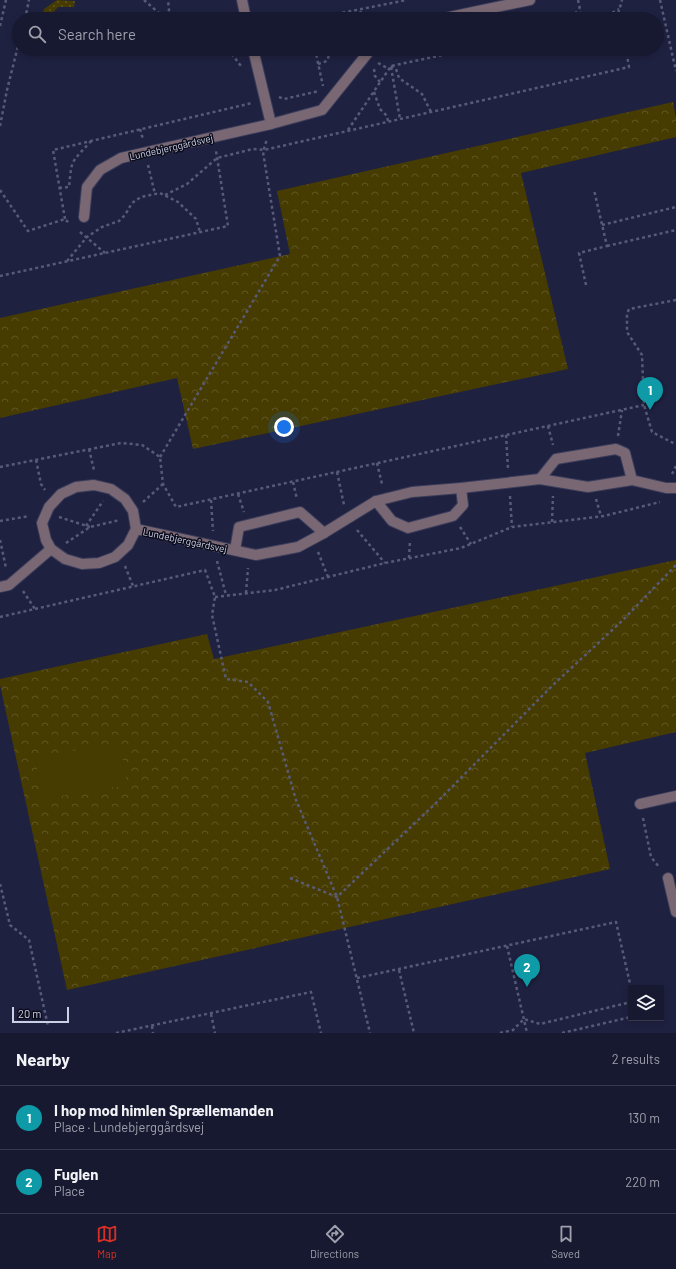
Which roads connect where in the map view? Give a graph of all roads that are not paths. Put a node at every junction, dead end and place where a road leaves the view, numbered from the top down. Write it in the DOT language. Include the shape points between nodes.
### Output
graph roads {
  1 [pos="242,0"];
  2 [pos="530,0"];
  3 [pos="245,12"];
  4 [pos="473,12"];
  5 [pos="255,56"];
  6 [pos="365,56"];
  7 [pos="271,124"];
  8 [pos="84,217"];
  9 [pos="540,479"];
  10 [pos="632,480"];
  11 [pos="461,488"];
  12 [pos="671,488"];
  13 [pos="380,500"];
  14 [pos="136,529"];
  15 [pos="324,533"];
  16 [pos="52,550"];
  17 [pos="234,550"];
  18 [pos="8,584"];
  19 [pos="676,796"];
  20 [pos="640,804"];
  21 [pos="668,878"];
  22 [pos="676,912"];
  1 -- 3 [label="street"];
  2 -- 4 [label="street"];
  5 -- 7 [label="street"];
  6 -- 7 [label="street, Lundebjerggårdsvej" via="322,110"];
  7 -- 8 [label="street, Lundebjerggårdsvej" via="121,158 100,170 87,186"];
  9 -- 10 [label="street, Lundebjerggårdsvej" via="588,487"];
  9 -- 10 [label="street" via="556,459 616,449 625,453"];
  9 -- 11 [label="street, Lundebjerggårdsvej"];
  10 -- 12 [label="street, Lundebjerggårdsvej"];
  11 -- 13 [label="street, Lundebjerggårdsvej" via="412,492"];
  11 -- 13 [label="street" via="463,505 453,516 408,528 392,521"];
  13 -- 15 [label="street, Lundebjerggårdsvej"];
  14 -- 16 [label="street" via="128,545 115,557 99,563 82,564 65,559"];
  14 -- 16 [label="street" via="133,510 125,499 110,489 94,485 76,487 55,500 42,523 46,540"];
  14 -- 17 [label="street, Lundebjerggårdsvej"];
  15 -- 17 [label="street, Lundebjerggårdsvej" via="298,547 256,555"];
  15 -- 17 [label="street, Lundebjerggårdsvej" via="300,512 239,527"];
  16 -- 18 [label="street"];
  19 -- 20 [label="street"];
  21 -- 22 [label="street"];
}
